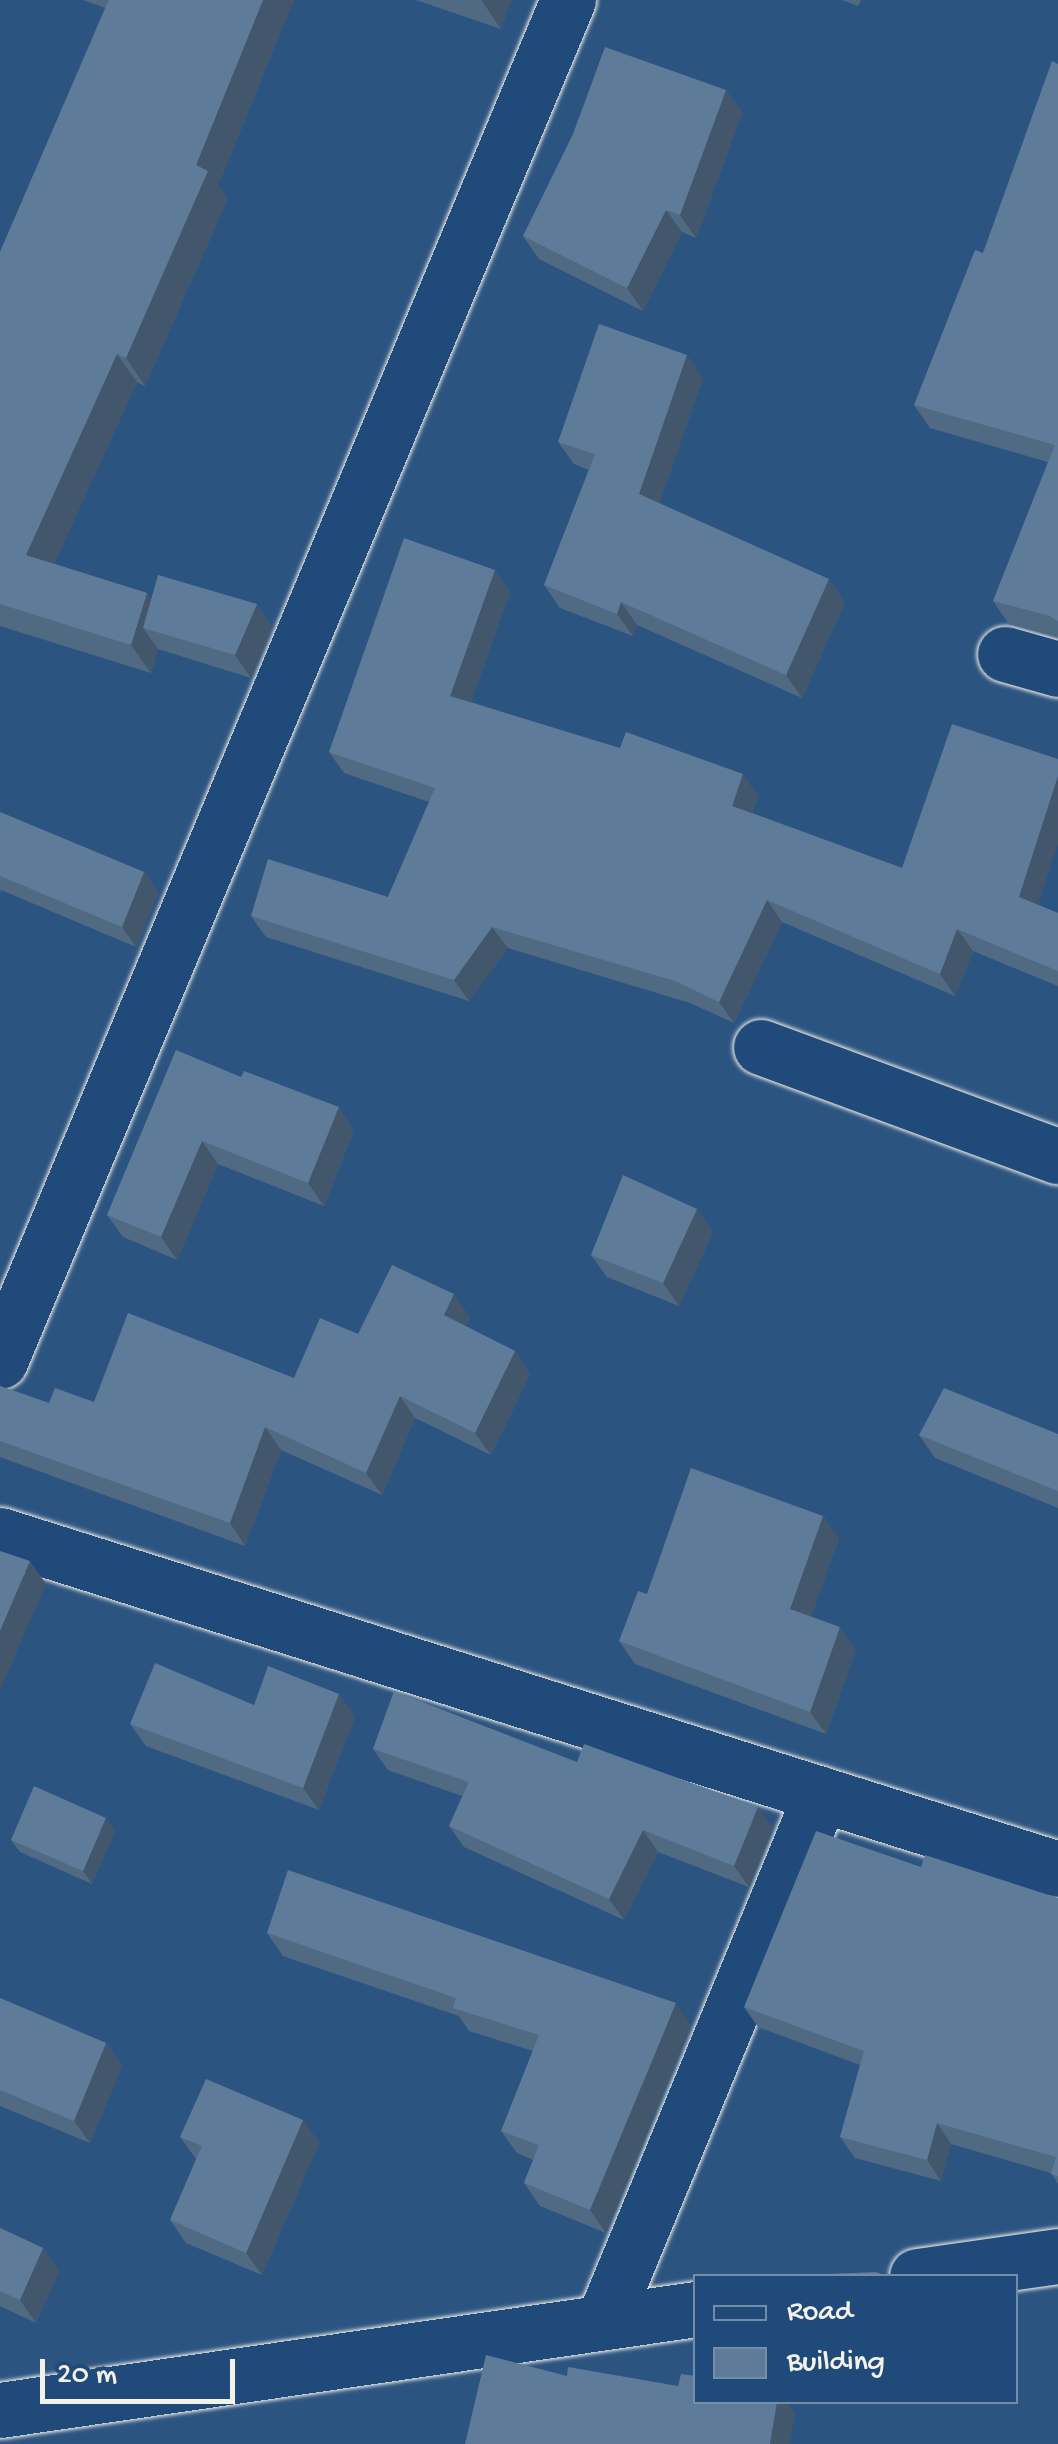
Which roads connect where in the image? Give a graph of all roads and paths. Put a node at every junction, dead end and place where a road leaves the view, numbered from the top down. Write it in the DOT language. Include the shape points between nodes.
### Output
graph roads {
  1 [pos="568,0"];
  2 [pos="1005,654"];
  3 [pos="1058,669"];
  4 [pos="761,1047"];
  5 [pos="1058,1156"];
  6 [pos="0,1360"];
  7 [pos="0,1535"];
  8 [pos="820,1794"];
  9 [pos="1058,1869"];
  10 [pos="1058,2256"];
  11 [pos="931,2274"];
  12 [pos="693,2309"];
  13 [pos="604,2322"];
  14 [pos="0,2410"];
  1 -- 6 [label="street"];
  2 -- 3 [label="street"];
  4 -- 5 [label="street"];
  7 -- 8 [label="street"];
  8 -- 9 [label="street"];
  8 -- 13 [label="street"];
  10 -- 11 [label="street"];
  12 -- 13 [label="street"];
  13 -- 14 [label="street"];
}
